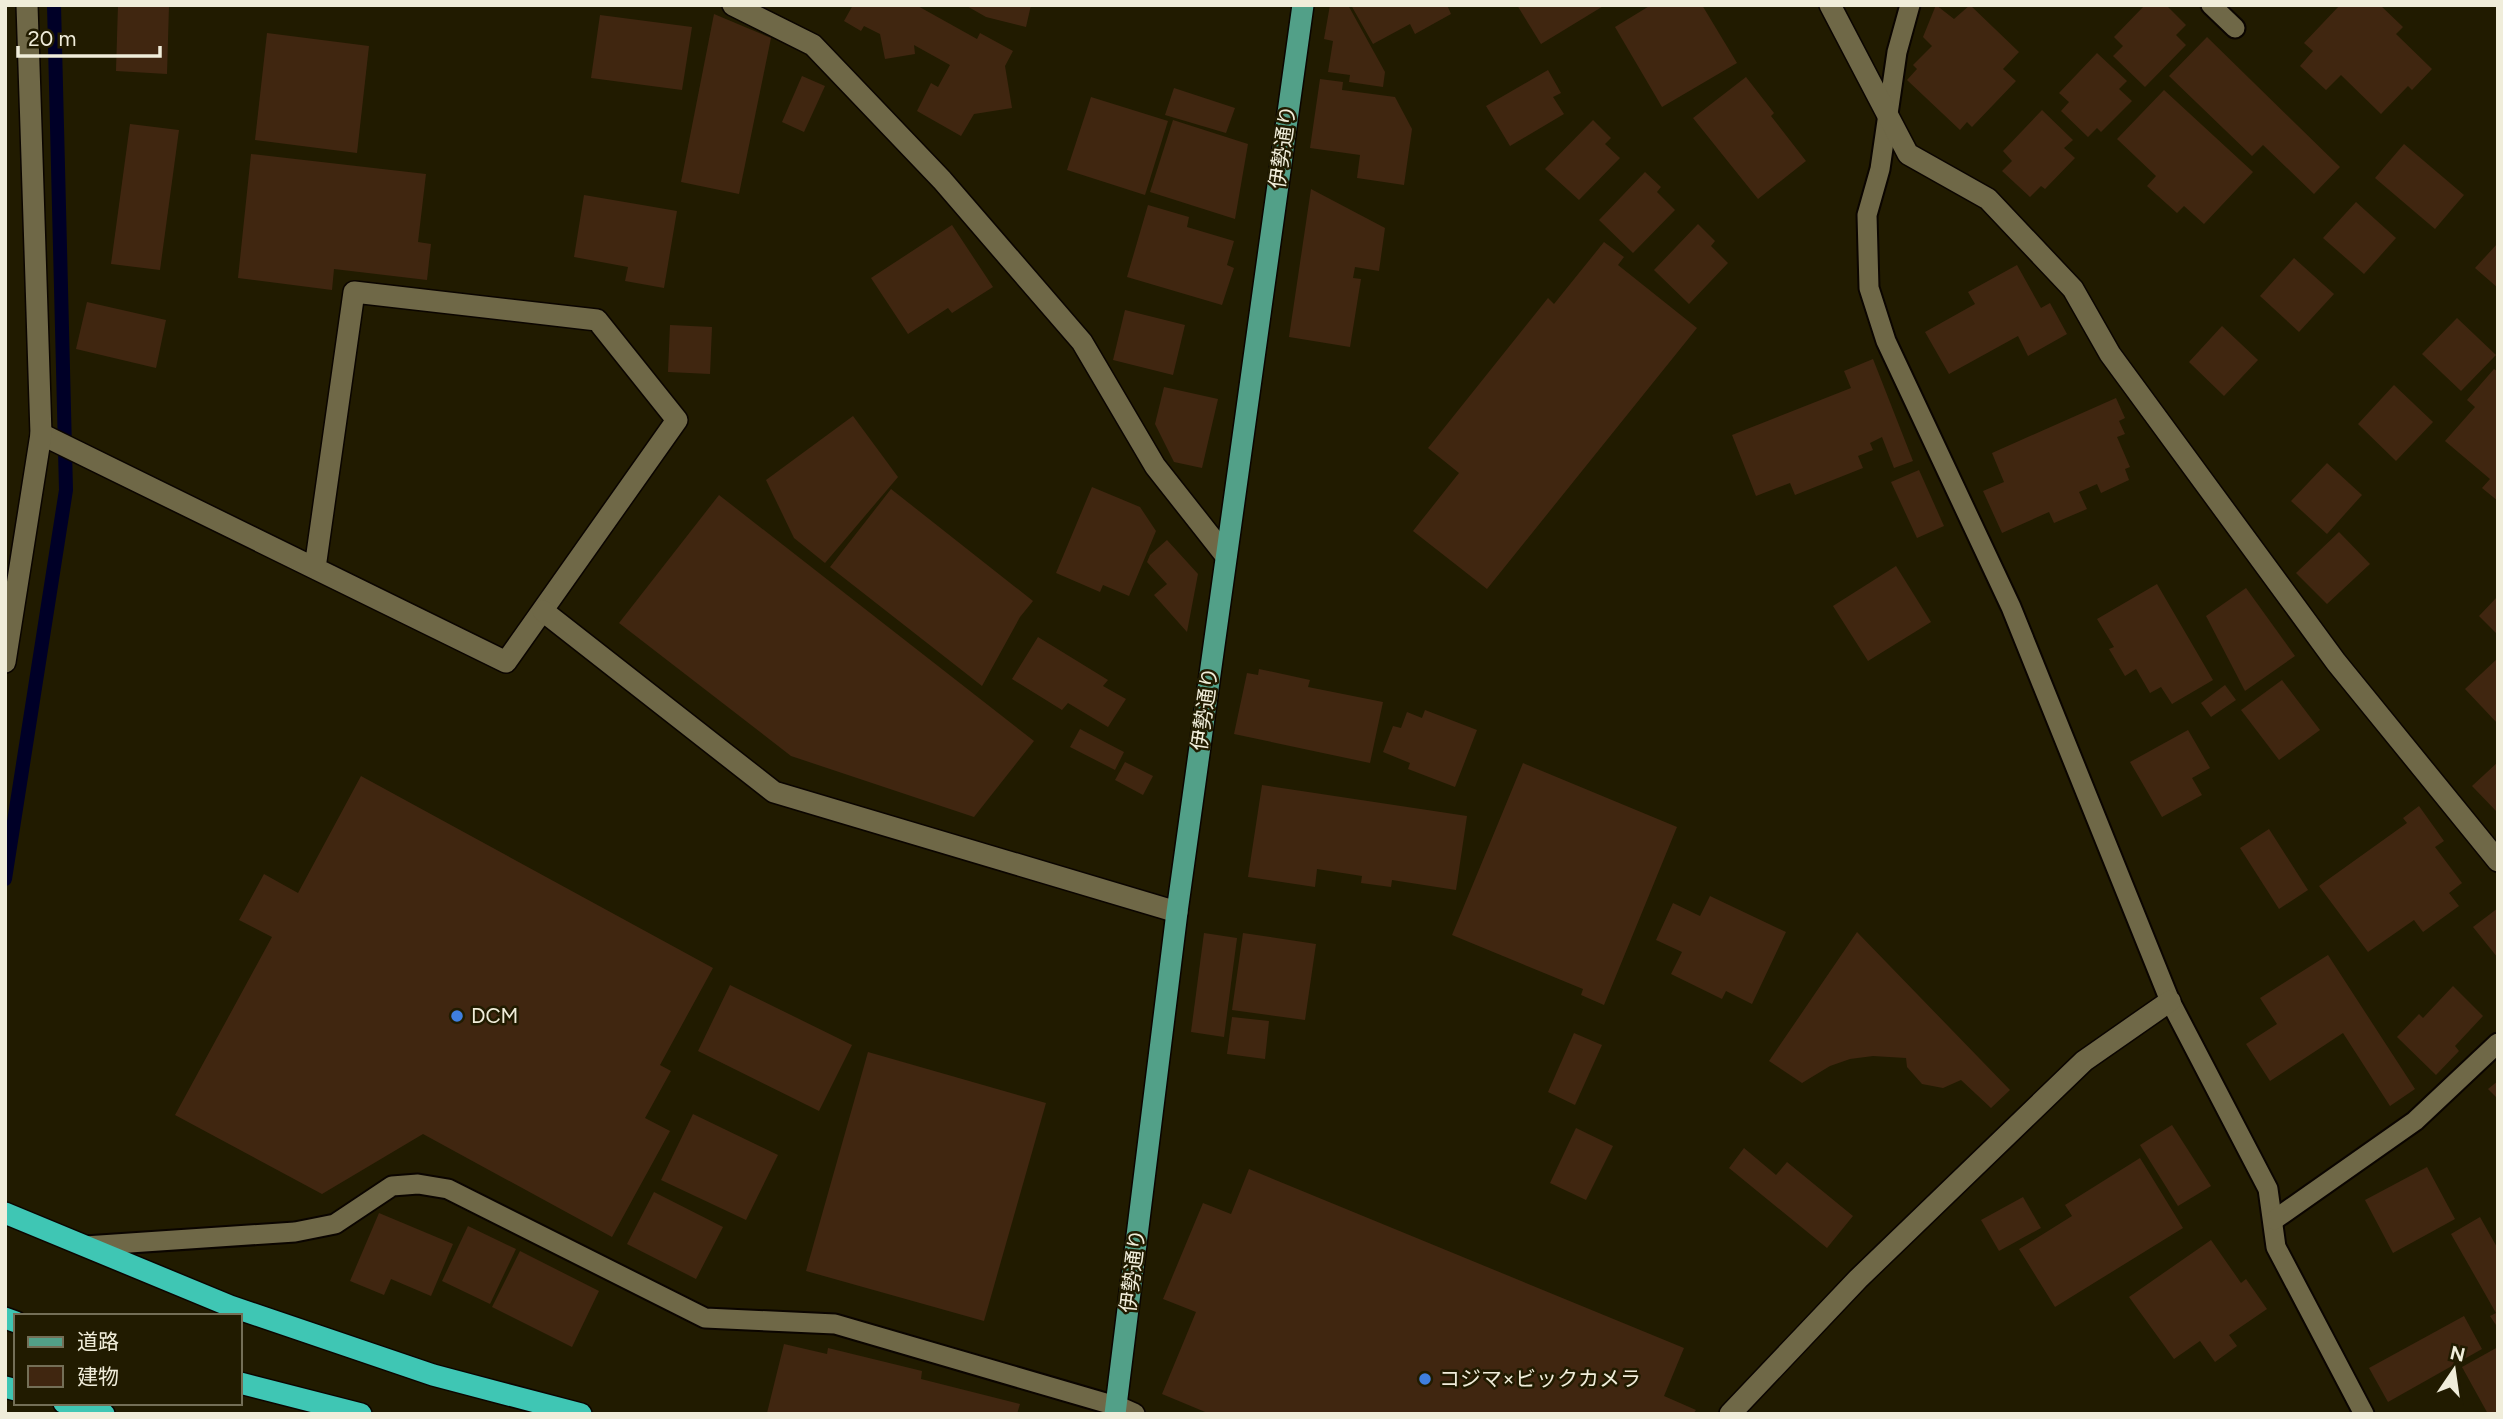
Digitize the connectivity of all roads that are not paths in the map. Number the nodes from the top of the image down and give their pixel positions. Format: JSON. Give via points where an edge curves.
{"nodes":[{"id":1,"x":27,"y":5,"type":"edge"},
{"id":2,"x":733,"y":5,"type":"edge"},
{"id":3,"x":1303,"y":5,"type":"edge"},
{"id":4,"x":1830,"y":5,"type":"edge"},
{"id":5,"x":1910,"y":5,"type":"edge"},
{"id":6,"x":2211,"y":5,"type":"edge"},
{"id":7,"x":2235,"y":28,"type":"dead end"},
{"id":8,"x":1888,"y":114,"type":"junction"},
{"id":9,"x":41,"y":434,"type":"junction"},
{"id":10,"x":1226,"y":555,"type":"junction"},
{"id":11,"x":315,"y":568,"type":"junction"},
{"id":12,"x":544,"y":611,"type":"junction"},
{"id":13,"x":5,"y":662,"type":"edge"},
{"id":14,"x":2498,"y":861,"type":"edge"},
{"id":15,"x":1177,"y":912,"type":"junction"},
{"id":16,"x":2170,"y":1001,"type":"junction"},
{"id":17,"x":2498,"y":1042,"type":"edge"},
{"id":18,"x":5,"y":1213,"type":"edge"},
{"id":19,"x":2274,"y":1220,"type":"junction"},
{"id":20,"x":85,"y":1246,"type":"junction"},
{"id":21,"x":242,"y":1384,"type":"edge"},
{"id":22,"x":71,"y":1405,"type":"edge"},
{"id":23,"x":1122,"y":1411,"type":"edge"},
{"id":24,"x":104,"y":1414,"type":"edge"},
{"id":25,"x":361,"y":1414,"type":"edge"},
{"id":26,"x":581,"y":1414,"type":"edge"},
{"id":27,"x":1730,"y":1414,"type":"edge"},
{"id":28,"x":2364,"y":1414,"type":"edge"}],
"edges":[{"from":1,"to":9,"type":"street"},
{"from":2,"to":10,"type":"street","via":[[813,44],[942,180],[1082,342],[1155,466]]},
{"from":3,"to":10,"type":"main road","name":"伊勢通り"},
{"from":4,"to":8,"type":"street"},
{"from":5,"to":8,"type":"lane"},
{"from":6,"to":7,"type":"lane"},
{"from":8,"to":14,"type":"street","via":[[1908,154],[1988,198],[2073,289],[2110,354],[2336,662]]},
{"from":8,"to":16,"type":"lane","via":[[1867,215],[1870,288],[1886,341],[2011,607]]},
{"from":9,"to":11,"type":"street"},
{"from":9,"to":13,"type":"street"},
{"from":10,"to":15,"type":"main road","name":"伊勢通り"},
{"from":11,"to":12,"type":"street","via":[[506,662]]},
{"from":11,"to":12,"type":"street","via":[[354,292],[597,320],[677,420]]},
{"from":12,"to":15,"type":"street","via":[[775,792]]},
{"from":15,"to":23,"type":"main road","name":"伊勢通り"},
{"from":16,"to":19,"type":"lane","via":[[2268,1189]]},
{"from":16,"to":27,"type":"street","via":[[2084,1061],[1858,1279]]},
{"from":17,"to":19,"type":"lane","via":[[2415,1121]]},
{"from":18,"to":20,"type":"highway"},
{"from":19,"to":28,"type":"lane","via":[[2276,1247],[2291,1280]]},
{"from":20,"to":23,"type":"lane","via":[[295,1232],[335,1224],[392,1186],[418,1184],[448,1189],[705,1318],[835,1324]]},
{"from":20,"to":26,"type":"highway","via":[[230,1306],[433,1375]]},
{"from":21,"to":25,"type":"highway"},
{"from":22,"to":24,"type":"highway"}]}
